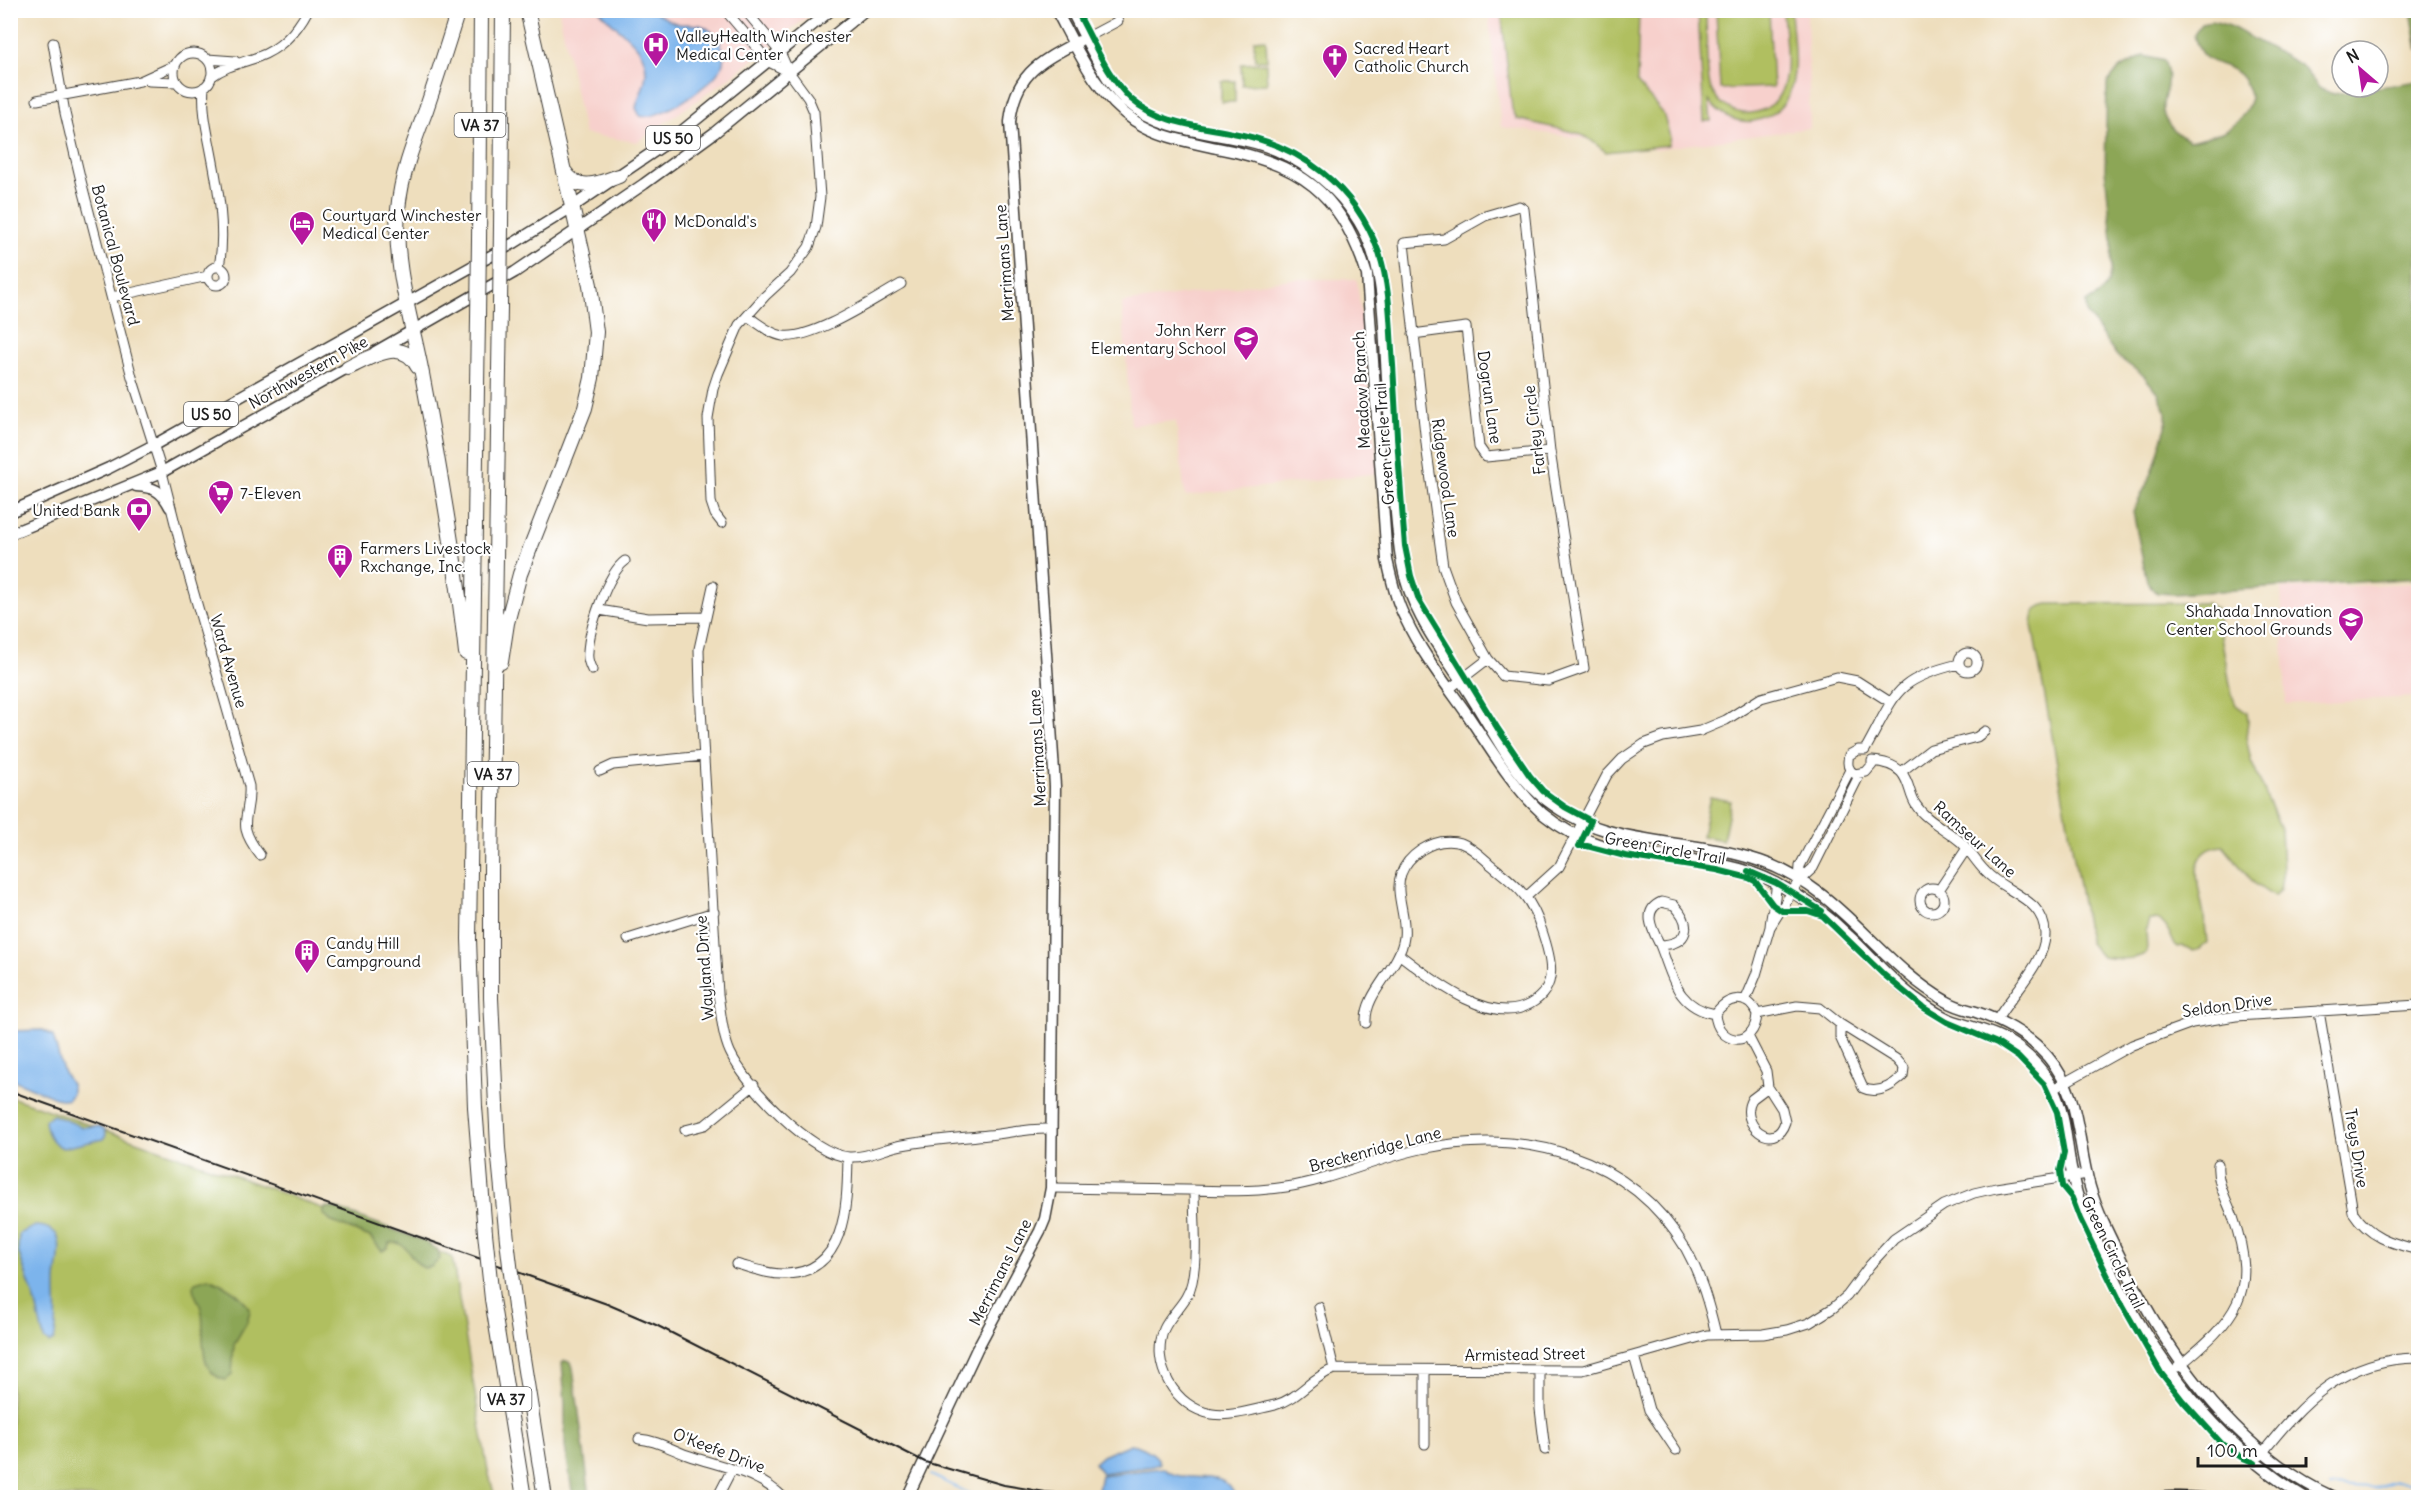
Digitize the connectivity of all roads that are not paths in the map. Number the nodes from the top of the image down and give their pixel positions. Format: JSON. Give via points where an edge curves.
{"nodes":[{"id":1,"x":308,"y":10,"type":"edge"},
{"id":2,"x":458,"y":10,"type":"edge"},
{"id":3,"x":481,"y":10,"type":"edge"},
{"id":4,"x":502,"y":10,"type":"edge"},
{"id":5,"x":527,"y":10,"type":"edge"},
{"id":6,"x":725,"y":10,"type":"edge"},
{"id":7,"x":745,"y":10,"type":"edge"},
{"id":8,"x":831,"y":10,"type":"edge"},
{"id":9,"x":865,"y":10,"type":"edge"},
{"id":10,"x":1056,"y":10,"type":"edge"},
{"id":11,"x":1071,"y":10,"type":"edge"},
{"id":12,"x":1118,"y":21,"type":"dead end"},
{"id":13,"x":1086,"y":38,"type":"junction"},
{"id":14,"x":53,"y":43,"type":"dead end"},
{"id":15,"x":1075,"y":44,"type":"junction"},
{"id":16,"x":780,"y":52,"type":"junction"},
{"id":17,"x":207,"y":59,"type":"junction"},
{"id":18,"x":246,"y":60,"type":"junction"},
{"id":19,"x":769,"y":62,"type":"junction"},
{"id":20,"x":175,"y":65,"type":"junction"},
{"id":21,"x":789,"y":72,"type":"junction"},
{"id":22,"x":211,"y":77,"type":"junction"},
{"id":23,"x":140,"y":81,"type":"junction"},
{"id":24,"x":177,"y":82,"type":"junction"},
{"id":25,"x":204,"y":87,"type":"junction"},
{"id":26,"x":189,"y":90,"type":"junction"},
{"id":27,"x":62,"y":96,"type":"junction"},
{"id":28,"x":37,"y":100,"type":"dead end"},
{"id":29,"x":205,"y":121,"type":"junction"},
{"id":30,"x":562,"y":165,"type":"junction"},
{"id":31,"x":619,"y":176,"type":"junction"},
{"id":32,"x":572,"y":207,"type":"junction"},
{"id":33,"x":578,"y":230,"type":"junction"},
{"id":34,"x":1404,"y":243,"type":"joint"},
{"id":35,"x":219,"y":267,"type":"junction"},
{"id":36,"x":208,"y":276,"type":"junction"},
{"id":37,"x":901,"y":284,"type":"dead end"},
{"id":38,"x":112,"y":297,"type":"junction"},
{"id":39,"x":405,"y":305,"type":"junction"},
{"id":40,"x":747,"y":316,"type":"junction"},
{"id":41,"x":414,"y":330,"type":"junction"},
{"id":42,"x":1413,"y":334,"type":"junction"},
{"id":43,"x":348,"y":368,"type":"junction"},
{"id":44,"x":423,"y":380,"type":"junction"},
{"id":45,"x":154,"y":445,"type":"junction"},
{"id":46,"x":1550,"y":451,"type":"junction"},
{"id":47,"x":162,"y":472,"type":"junction"},
{"id":48,"x":130,"y":486,"type":"junction"},
{"id":49,"x":170,"y":507,"type":"junction"},
{"id":50,"x":10,"y":512,"type":"edge"},
{"id":51,"x":722,"y":523,"type":"dead end"},
{"id":52,"x":10,"y":534,"type":"edge"},
{"id":53,"x":625,"y":561,"type":"dead end"},
{"id":54,"x":713,"y":586,"type":"dead end"},
{"id":55,"x":599,"y":610,"type":"junction"},
{"id":56,"x":705,"y":617,"type":"junction"},
{"id":57,"x":1488,"y":658,"type":"junction"},
{"id":58,"x":1959,"y":664,"type":"dead end"},
{"id":59,"x":592,"y":670,"type":"dead end"},
{"id":60,"x":1462,"y":681,"type":"junction"},
{"id":61,"x":1449,"y":689,"type":"junction"},
{"id":62,"x":1890,"y":702,"type":"junction"},
{"id":63,"x":1985,"y":731,"type":"dead end"},
{"id":64,"x":1865,"y":750,"type":"junction"},
{"id":65,"x":704,"y":756,"type":"junction"},
{"id":66,"x":1872,"y":761,"type":"junction"},
{"id":67,"x":1850,"y":770,"type":"junction"},
{"id":68,"x":600,"y":771,"type":"dead end"},
{"id":69,"x":1901,"y":772,"type":"junction"},
{"id":70,"x":471,"y":773,"type":"junction"},
{"id":71,"x":1860,"y":774,"type":"junction"},
{"id":72,"x":493,"y":777,"type":"junction"},
{"id":73,"x":1582,"y":823,"type":"junction"},
{"id":74,"x":1577,"y":836,"type":"junction"},
{"id":75,"x":1967,"y":848,"type":"junction"},
{"id":76,"x":260,"y":855,"type":"dead end"},
{"id":77,"x":1799,"y":881,"type":"junction"},
{"id":78,"x":1776,"y":882,"type":"junction"},
{"id":79,"x":1939,"y":890,"type":"dead end"},
{"id":80,"x":1792,"y":892,"type":"junction"},
{"id":81,"x":1526,"y":897,"type":"junction"},
{"id":82,"x":714,"y":912,"type":"junction"},
{"id":83,"x":1770,"y":927,"type":"junction"},
{"id":84,"x":628,"y":939,"type":"dead end"},
{"id":85,"x":1660,"y":945,"type":"junction"},
{"id":86,"x":1400,"y":955,"type":"junction"},
{"id":87,"x":1746,"y":1001,"type":"junction"},
{"id":88,"x":2418,"y":1005,"type":"edge"},
{"id":89,"x":2319,"y":1011,"type":"junction"},
{"id":90,"x":1715,"y":1014,"type":"junction"},
{"id":91,"x":1757,"y":1014,"type":"junction"},
{"id":92,"x":1996,"y":1020,"type":"junction"},
{"id":93,"x":1366,"y":1023,"type":"dead end"},
{"id":94,"x":1840,"y":1024,"type":"junction"},
{"id":95,"x":1748,"y":1036,"type":"junction"},
{"id":96,"x":2065,"y":1082,"type":"junction"},
{"id":97,"x":754,"y":1085,"type":"junction"},
{"id":98,"x":1768,"y":1088,"type":"junction"},
{"id":99,"x":2053,"y":1089,"type":"junction"},
{"id":100,"x":685,"y":1130,"type":"dead end"},
{"id":101,"x":1051,"y":1130,"type":"junction"},
{"id":102,"x":848,"y":1157,"type":"junction"},
{"id":103,"x":2218,"y":1164,"type":"dead end"},
{"id":104,"x":2086,"y":1174,"type":"junction"},
{"id":105,"x":2073,"y":1176,"type":"junction"},
{"id":106,"x":1051,"y":1188,"type":"junction"},
{"id":107,"x":1194,"y":1190,"type":"junction"},
{"id":108,"x":2418,"y":1250,"type":"edge"},
{"id":109,"x":736,"y":1264,"type":"dead end"},
{"id":110,"x":1319,"y":1307,"type":"dead end"},
{"id":111,"x":1716,"y":1334,"type":"junction"},
{"id":112,"x":1634,"y":1356,"type":"junction"},
{"id":113,"x":2418,"y":1358,"type":"edge"},
{"id":114,"x":2182,"y":1364,"type":"junction"},
{"id":115,"x":1334,"y":1369,"type":"junction"},
{"id":116,"x":1425,"y":1370,"type":"junction"},
{"id":117,"x":1540,"y":1371,"type":"junction"},
{"id":118,"x":2171,"y":1372,"type":"junction"},
{"id":119,"x":639,"y":1439,"type":"dead end"},
{"id":120,"x":1425,"y":1444,"type":"dead end"},
{"id":121,"x":1545,"y":1450,"type":"dead end"},
{"id":122,"x":1676,"y":1450,"type":"dead end"},
{"id":123,"x":2264,"y":1452,"type":"junction"},
{"id":124,"x":2255,"y":1463,"type":"junction"},
{"id":125,"x":732,"y":1469,"type":"junction"},
{"id":126,"x":524,"y":1497,"type":"edge"},
{"id":127,"x":545,"y":1497,"type":"edge"},
{"id":128,"x":717,"y":1497,"type":"edge"},
{"id":129,"x":783,"y":1497,"type":"edge"},
{"id":130,"x":906,"y":1497,"type":"edge"},
{"id":131,"x":2306,"y":1497,"type":"edge"},
{"id":132,"x":2336,"y":1497,"type":"edge"}],
"edges":[{"from":1,"to":18,"type":"street","via":[[280,45]]},
{"from":2,"to":39,"type":"highway","via":[[402,182],[397,237]]},
{"from":3,"to":70,"type":"highway","number":"VA 37","bridge":true},
{"from":4,"to":72,"type":"highway","number":"VA 37","bridge":true},
{"from":5,"to":30,"type":"highway"},
{"from":6,"to":19,"type":"street"},
{"from":7,"to":16,"type":"street"},
{"from":8,"to":16,"type":"main road","number":"US 50"},
{"from":9,"to":21,"type":"main road","number":"US 50"},
{"from":10,"to":15,"type":"main road","name":"Meadow Branch"},
{"from":11,"to":13,"type":"main road","name":"Meadow Branch"},
{"from":12,"to":13,"type":"street","name":"Merrimans Lane"},
{"from":13,"to":15,"type":"main road","name":"Merrimans Lane"},
{"from":13,"to":60,"type":"main road","name":"Meadow Branch","via":[[1113,87],[1144,114],[1162,123],[1278,151],[1328,185],[1362,227],[1378,270],[1383,308],[1391,457],[1407,586],[1420,615]]},
{"from":14,"to":27,"type":"street","name":"Botanical Boulevard"},
{"from":15,"to":61,"type":"main road","name":"Meadow Branch","via":[[1104,93],[1136,122],[1187,142],[1278,164],[1312,185],[1348,226],[1367,275],[1387,560],[1406,622]]},
{"from":15,"to":101,"type":"main road","name":"Merrimans Lane","via":[[1031,70],[1016,94],[1010,122],[1055,786]]},
{"from":16,"to":19,"type":"main road","number":"US 50"},
{"from":16,"to":21,"type":"street"},
{"from":17,"to":18,"type":"street"},
{"from":17,"to":20,"type":"street","via":[[189,54]]},
{"from":17,"to":22,"type":"street"},
{"from":18,"to":22,"type":"street"},
{"from":19,"to":21,"type":"street"},
{"from":19,"to":31,"type":"main road","number":"US 50"},
{"from":20,"to":23,"type":"street"},
{"from":20,"to":24,"type":"street"},
{"from":21,"to":33,"type":"main road","number":"US 50","via":[[664,170]]},
{"from":21,"to":40,"type":"street","via":[[814,112],[819,212],[812,239],[800,261]]},
{"from":22,"to":25,"type":"street"},
{"from":23,"to":24,"type":"street"},
{"from":23,"to":27,"type":"street"},
{"from":24,"to":26,"type":"street"},
{"from":25,"to":26,"type":"street"},
{"from":25,"to":29,"type":"street"},
{"from":26,"to":29,"type":"street"},
{"from":27,"to":28,"type":"street"},
{"from":27,"to":38,"type":"street","name":"Botanical Boulevard"},
{"from":29,"to":35,"type":"street","via":[[222,238]]},
{"from":30,"to":31,"type":"highway","via":[[573,182],[584,185]]},
{"from":30,"to":32,"type":"highway"},
{"from":31,"to":32,"type":"main road","number":"US 50"},
{"from":32,"to":33,"type":"highway"},
{"from":32,"to":39,"type":"main road","name":"Northwestern Pike","number":"US 50"},
{"from":33,"to":41,"type":"main road","name":"Northwestern Pike","number":"US 50"},
{"from":33,"to":72,"type":"highway","via":[[596,332],[592,378],[578,427],[514,597],[500,668]]},
{"from":34,"to":42,"type":"street","name":"Ridgewood Lane"},
{"from":34,"to":46,"type":"street","name":"Farley Circle","via":[[1444,239],[1485,216],[1519,206],[1524,209]]},
{"from":35,"to":36,"type":"street"},
{"from":35,"to":36,"type":"street","via":[[226,273],[224,282],[213,284]]},
{"from":36,"to":38,"type":"street"},
{"from":37,"to":40,"type":"street","via":[[816,330],[799,335],[778,334]]},
{"from":38,"to":45,"type":"street","name":"Botanical Boulevard"},
{"from":39,"to":41,"type":"highway"},
{"from":39,"to":45,"type":"main road","name":"Northwestern Pike","number":"US 50"},
{"from":40,"to":51,"type":"street","via":[[734,334],[718,374],[708,418],[711,502]]},
{"from":41,"to":43,"type":"main road","name":"Northwestern Pike","number":"US 50"},
{"from":41,"to":44,"type":"highway"},
{"from":42,"to":46,"type":"street","name":"Dogrun Lane","via":[[1466,327],[1482,454],[1486,457]]},
{"from":42,"to":57,"type":"street","name":"Ridgewood Lane","via":[[1443,566],[1456,602]]},
{"from":43,"to":44,"type":"highway","via":[[395,350],[412,357]]},
{"from":43,"to":47,"type":"main road","name":"Northwestern Pike","number":"US 50"},
{"from":44,"to":70,"type":"highway","via":[[457,576],[469,692]]},
{"from":45,"to":47,"type":"street","name":"Botanical Boulevard"},
{"from":45,"to":50,"type":"main road","name":"Northwestern Pike","number":"US 50"},
{"from":46,"to":57,"type":"street","name":"Farley Circle","via":[[1584,668],[1548,681],[1514,678],[1503,676]]},
{"from":47,"to":48,"type":"main road","name":"Northwestern Pike","number":"US 50"},
{"from":47,"to":49,"type":"street","name":"Ward Avenue"},
{"from":48,"to":49,"type":"main road","via":[[157,490]]},
{"from":48,"to":52,"type":"main road","name":"Northwestern Pike","number":"US 50"},
{"from":49,"to":76,"type":"street","name":"Ward Avenue","via":[[249,786],[246,831]]},
{"from":53,"to":55,"type":"street","via":[[611,577]]},
{"from":54,"to":56,"type":"street","name":"Wayland Drive"},
{"from":55,"to":56,"type":"street","via":[[639,618]]},
{"from":55,"to":59,"type":"street","via":[[588,650]]},
{"from":56,"to":65,"type":"street","name":"Wayland Drive","via":[[699,667]]},
{"from":57,"to":60,"type":"street"},
{"from":58,"to":62,"type":"street","via":[[1913,679]]},
{"from":60,"to":61,"type":"street"},
{"from":60,"to":73,"type":"main road","name":"Meadow Branch","via":[[1533,789]]},
{"from":61,"to":74,"type":"main road","name":"Meadow Branch","via":[[1517,787],[1545,816]]},
{"from":62,"to":64,"type":"street"},
{"from":62,"to":73,"type":"street","via":[[1857,681],[1837,676],[1761,698],[1700,731],[1662,737],[1622,759],[1607,775]]},
{"from":63,"to":69,"type":"street","via":[[1977,737],[1931,749]]},
{"from":64,"to":66,"type":"street"},
{"from":64,"to":67,"type":"street","via":[[1850,755]]},
{"from":65,"to":68,"type":"street","via":[[614,765]]},
{"from":65,"to":82,"type":"street","name":"Wayland Drive"},
{"from":66,"to":69,"type":"street","via":[[1889,764]]},
{"from":66,"to":71,"type":"street","via":[[1869,770]]},
{"from":67,"to":71,"type":"street"},
{"from":67,"to":77,"type":"street","via":[[1800,866]]},
{"from":69,"to":75,"type":"street","name":"Ramseur Lane","via":[[1916,806]]},
{"from":70,"to":126,"type":"highway","number":"VA 37","bridge":true,"via":[[471,1023],[477,1147],[492,1299]]},
{"from":71,"to":77,"type":"street","via":[[1813,868]]},
{"from":72,"to":127,"type":"highway","number":"VA 37","bridge":true,"via":[[491,998],[498,1148],[515,1307]]},
{"from":73,"to":74,"type":"street"},
{"from":73,"to":77,"type":"main road","name":"Meadow Branch","via":[[1614,834],[1747,857],[1784,870]]},
{"from":74,"to":78,"type":"main road","name":"Meadow Branch","via":[[1613,848],[1739,868]]},
{"from":74,"to":81,"type":"street","via":[[1559,867]]},
{"from":75,"to":79,"type":"street"},
{"from":75,"to":92,"type":"street","name":"Ramseur Lane","via":[[1993,879],[2033,905],[2044,924],[2045,940],[2038,959]]},
{"from":77,"to":80,"type":"street"},
{"from":77,"to":92,"type":"main road","name":"Meadow Branch","via":[[1839,908],[1913,980],[1950,1004]]},
{"from":78,"to":80,"type":"main road","name":"Meadow Branch"},
{"from":78,"to":83,"type":"street"},
{"from":80,"to":83,"type":"street"},
{"from":80,"to":99,"type":"main road","name":"Meadow Branch","via":[[1830,918],[1912,996],[1949,1019],[1995,1034],[2019,1048]]},
{"from":81,"to":86,"type":"street","via":[[1466,845],[1443,841],[1425,847],[1410,859],[1400,880],[1405,927]]},
{"from":81,"to":86,"type":"street","via":[[1537,916],[1552,966],[1546,989],[1526,1006],[1501,1009],[1475,1003]]},
{"from":82,"to":84,"type":"street"},
{"from":82,"to":97,"type":"street","name":"Wayland Drive","via":[[718,994],[726,1042]]},
{"from":83,"to":87,"type":"street"},
{"from":85,"to":85,"type":"street","via":[[1649,916],[1656,905],[1665,902],[1677,909],[1685,931],[1676,944]]},
{"from":85,"to":90,"type":"street","via":[[1687,1003]]},
{"from":86,"to":93,"type":"street","via":[[1369,1003]]},
{"from":87,"to":90,"type":"street","via":[[1728,1000]]},
{"from":87,"to":91,"type":"street"},
{"from":88,"to":89,"type":"street","name":"Seldon Drive"},
{"from":89,"to":96,"type":"street","name":"Seldon Drive","via":[[2192,1023],[2132,1045]]},
{"from":89,"to":108,"type":"street","name":"Treys Drive","via":[[2353,1212],[2373,1235]]},
{"from":90,"to":95,"type":"street","via":[[1726,1036]]},
{"from":91,"to":94,"type":"street","via":[[1810,1006],[1821,1008]]},
{"from":91,"to":95,"type":"street"},
{"from":92,"to":96,"type":"main road","name":"Meadow Branch","via":[[2037,1046]]},
{"from":94,"to":94,"type":"street","via":[[1896,1059],[1904,1068],[1903,1076],[1884,1089],[1863,1088],[1840,1037]]},
{"from":95,"to":98,"type":"street","via":[[1766,1071]]},
{"from":96,"to":99,"type":"street","name":"Seldon Drive"},
{"from":96,"to":104,"type":"main road","name":"Meadow Branch","via":[[2078,1119]]},
{"from":97,"to":100,"type":"street","via":[[705,1125]]},
{"from":97,"to":102,"type":"street","name":"Wayland Drive","via":[[801,1134],[822,1149]]},
{"from":98,"to":98,"type":"street","via":[[1752,1099],[1748,1112],[1760,1133],[1773,1135],[1783,1128],[1784,1117]]},
{"from":99,"to":105,"type":"main road","name":"Meadow Branch","via":[[2064,1117]]},
{"from":101,"to":102,"type":"street","name":"Wayland Drive","via":[[947,1138]]},
{"from":101,"to":106,"type":"main road","name":"Merrimans Lane"},
{"from":102,"to":109,"type":"street","via":[[843,1224],[827,1254],[812,1267],[793,1274],[775,1274]]},
{"from":103,"to":114,"type":"street","via":[[2219,1179],[2242,1247],[2242,1284],[2237,1304],[2224,1326]]},
{"from":104,"to":105,"type":"street","name":"Armistead Street"},
{"from":104,"to":114,"type":"main road","name":"Meadow Branch","via":[[2099,1213],[2137,1292]]},
{"from":105,"to":111,"type":"street","name":"Armistead Street","via":[[1996,1188],[1944,1205],[1894,1239],[1847,1296],[1809,1323],[1769,1334]]},
{"from":105,"to":118,"type":"main road","name":"Meadow Branch","via":[[2080,1204],[2121,1291]]},
{"from":106,"to":107,"type":"street","name":"Breckenridge Lane"},
{"from":106,"to":130,"type":"main road","name":"Merrimans Lane","via":[[1040,1231],[977,1349]]},
{"from":107,"to":111,"type":"street","name":"Breckenridge Lane","via":[[1242,1192],[1289,1187],[1400,1155],[1456,1144],[1506,1142],[1552,1149],[1611,1174],[1656,1209],[1689,1256],[1705,1291]]},
{"from":107,"to":115,"type":"street","via":[[1192,1282],[1187,1297],[1164,1329],[1161,1345],[1163,1369],[1173,1390],[1195,1408],[1231,1414],[1284,1402]]},
{"from":110,"to":115,"type":"street"},
{"from":111,"to":112,"type":"street","name":"Armistead Street"},
{"from":112,"to":117,"type":"street","name":"Armistead Street","via":[[1583,1370]]},
{"from":112,"to":122,"type":"street","via":[[1649,1410]]},
{"from":113,"to":123,"type":"street","via":[[2373,1364],[2334,1380],[2309,1400]]},
{"from":114,"to":118,"type":"street"},
{"from":114,"to":123,"type":"main road","name":"Meadow Branch","via":[[2218,1408]]},
{"from":115,"to":116,"type":"street","name":"Armistead Street"},
{"from":116,"to":117,"type":"street","name":"Armistead Street"},
{"from":116,"to":120,"type":"street"},
{"from":117,"to":121,"type":"street"},
{"from":118,"to":124,"type":"main road","name":"Meadow Branch","via":[[2213,1423]]},
{"from":119,"to":125,"type":"street","name":"O'Keefe Drive"},
{"from":123,"to":124,"type":"street"},
{"from":123,"to":132,"type":"main road","name":"Meadow Branch","via":[[2306,1482]]},
{"from":124,"to":131,"type":"main road","name":"Meadow Branch"},
{"from":125,"to":128,"type":"street"},
{"from":125,"to":129,"type":"street","name":"O'Keefe Drive","via":[[760,1480]]}]}
